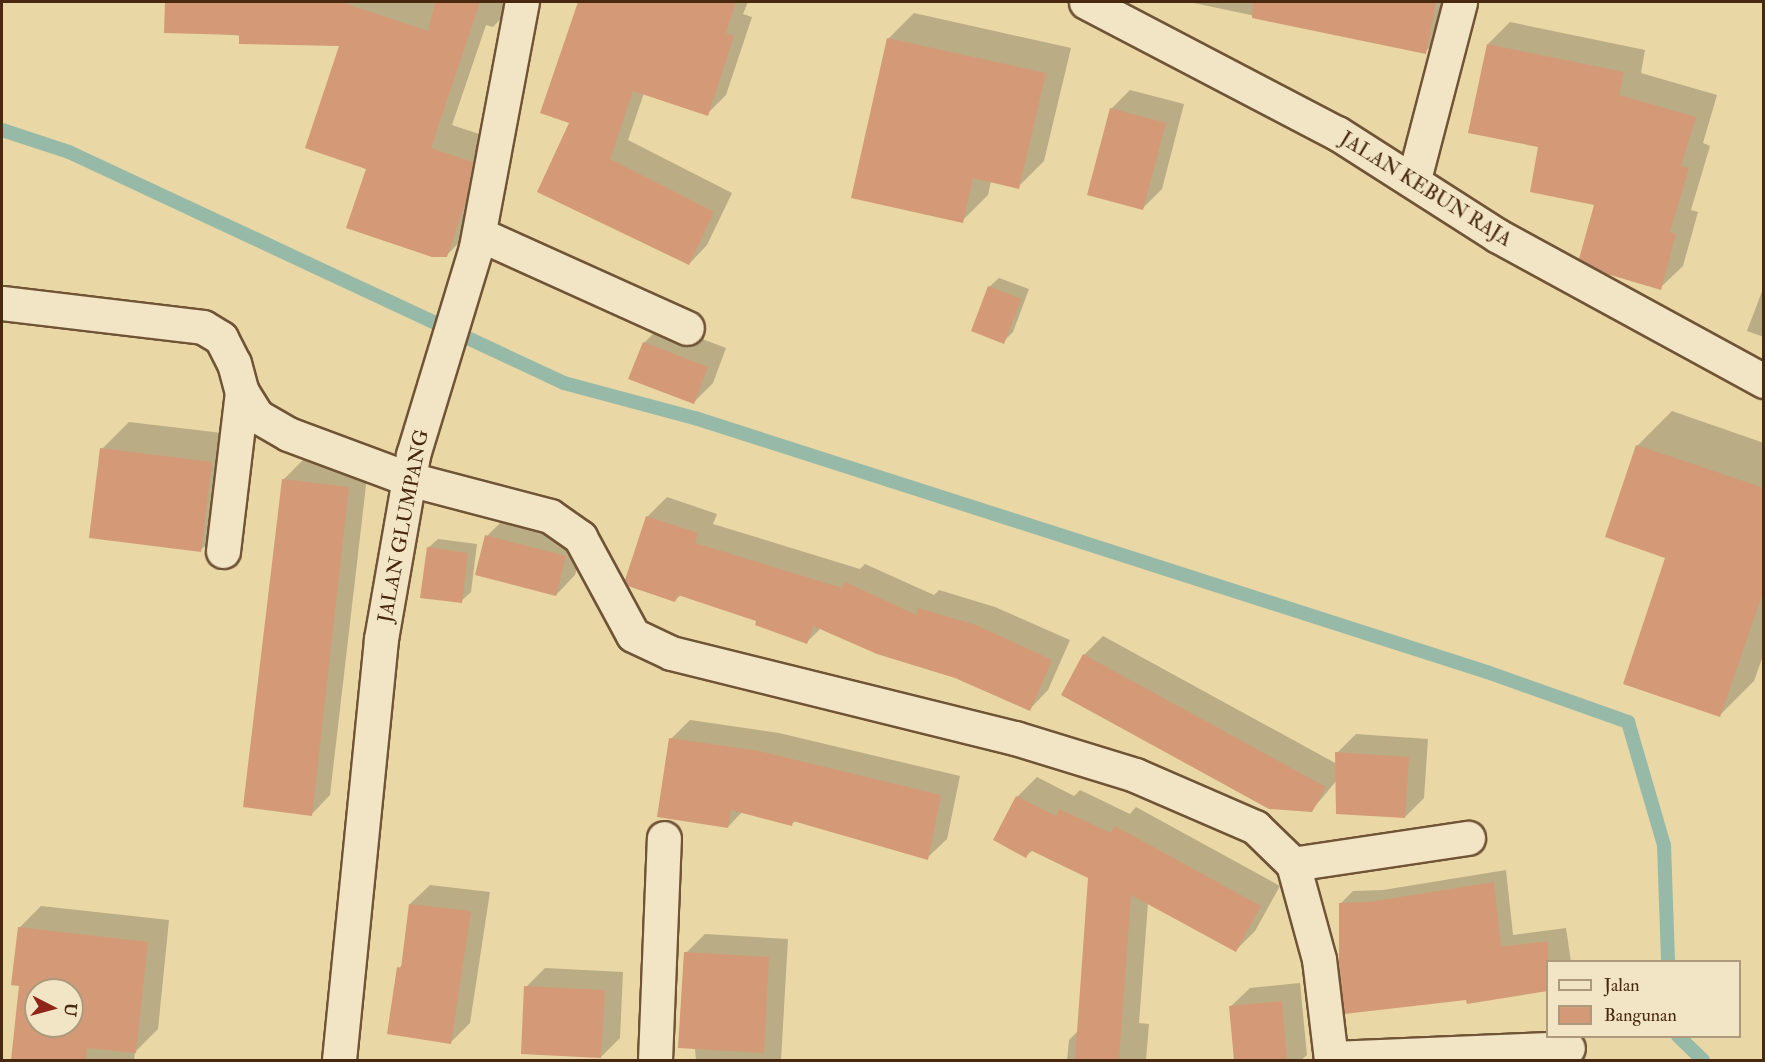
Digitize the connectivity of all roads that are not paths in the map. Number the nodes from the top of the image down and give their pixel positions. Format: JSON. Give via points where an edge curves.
{"nodes":[{"id":1,"x":522,"y":2,"type":"edge"},
{"id":2,"x":1086,"y":2,"type":"edge"},
{"id":3,"x":1460,"y":2,"type":"edge"},
{"id":4,"x":1414,"y":179,"type":"junction"},
{"id":5,"x":479,"y":234,"type":"junction"},
{"id":6,"x":2,"y":303,"type":"edge"},
{"id":7,"x":687,"y":328,"type":"dead end"},
{"id":8,"x":1764,"y":381,"type":"edge"},
{"id":9,"x":242,"y":392,"type":"junction"},
{"id":10,"x":412,"y":467,"type":"junction"},
{"id":11,"x":223,"y":551,"type":"dead end"},
{"id":12,"x":664,"y":838,"type":"dead end"},
{"id":13,"x":1468,"y":838,"type":"dead end"},
{"id":14,"x":1293,"y":864,"type":"junction"},
{"id":15,"x":1568,"y":1048,"type":"dead end"},
{"id":16,"x":1331,"y":1059,"type":"edge"},
{"id":17,"x":339,"y":1060,"type":"edge"},
{"id":18,"x":655,"y":1060,"type":"edge"}],
"edges":[{"from":1,"to":5,"type":"street","name":"JALAN GLUMPANG"},
{"from":2,"to":4,"type":"street","name":"JALAN KEBUN RAJA","via":[[1337,133]]},
{"from":3,"to":4,"type":"street"},
{"from":4,"to":8,"type":"street","name":"JALAN KEBUN RAJA","via":[[1498,236]]},
{"from":5,"to":7,"type":"street"},
{"from":5,"to":10,"type":"street","name":"JALAN GLUMPANG"},
{"from":6,"to":9,"type":"street","via":[[203,327],[221,338],[234,363]]},
{"from":9,"to":10,"type":"street","via":[[257,416],[288,434]]},
{"from":9,"to":11,"type":"street"},
{"from":10,"to":14,"type":"street","via":[[549,516],[579,537],[633,635],[671,653],[1015,738],[1135,775],[1255,827]]},
{"from":10,"to":17,"type":"street","name":"JALAN GLUMPANG","via":[[381,639]]},
{"from":12,"to":18,"type":"street"},
{"from":13,"to":14,"type":"street"},
{"from":14,"to":16,"type":"street","via":[[1319,959]]},
{"from":15,"to":16,"type":"street"}]}
